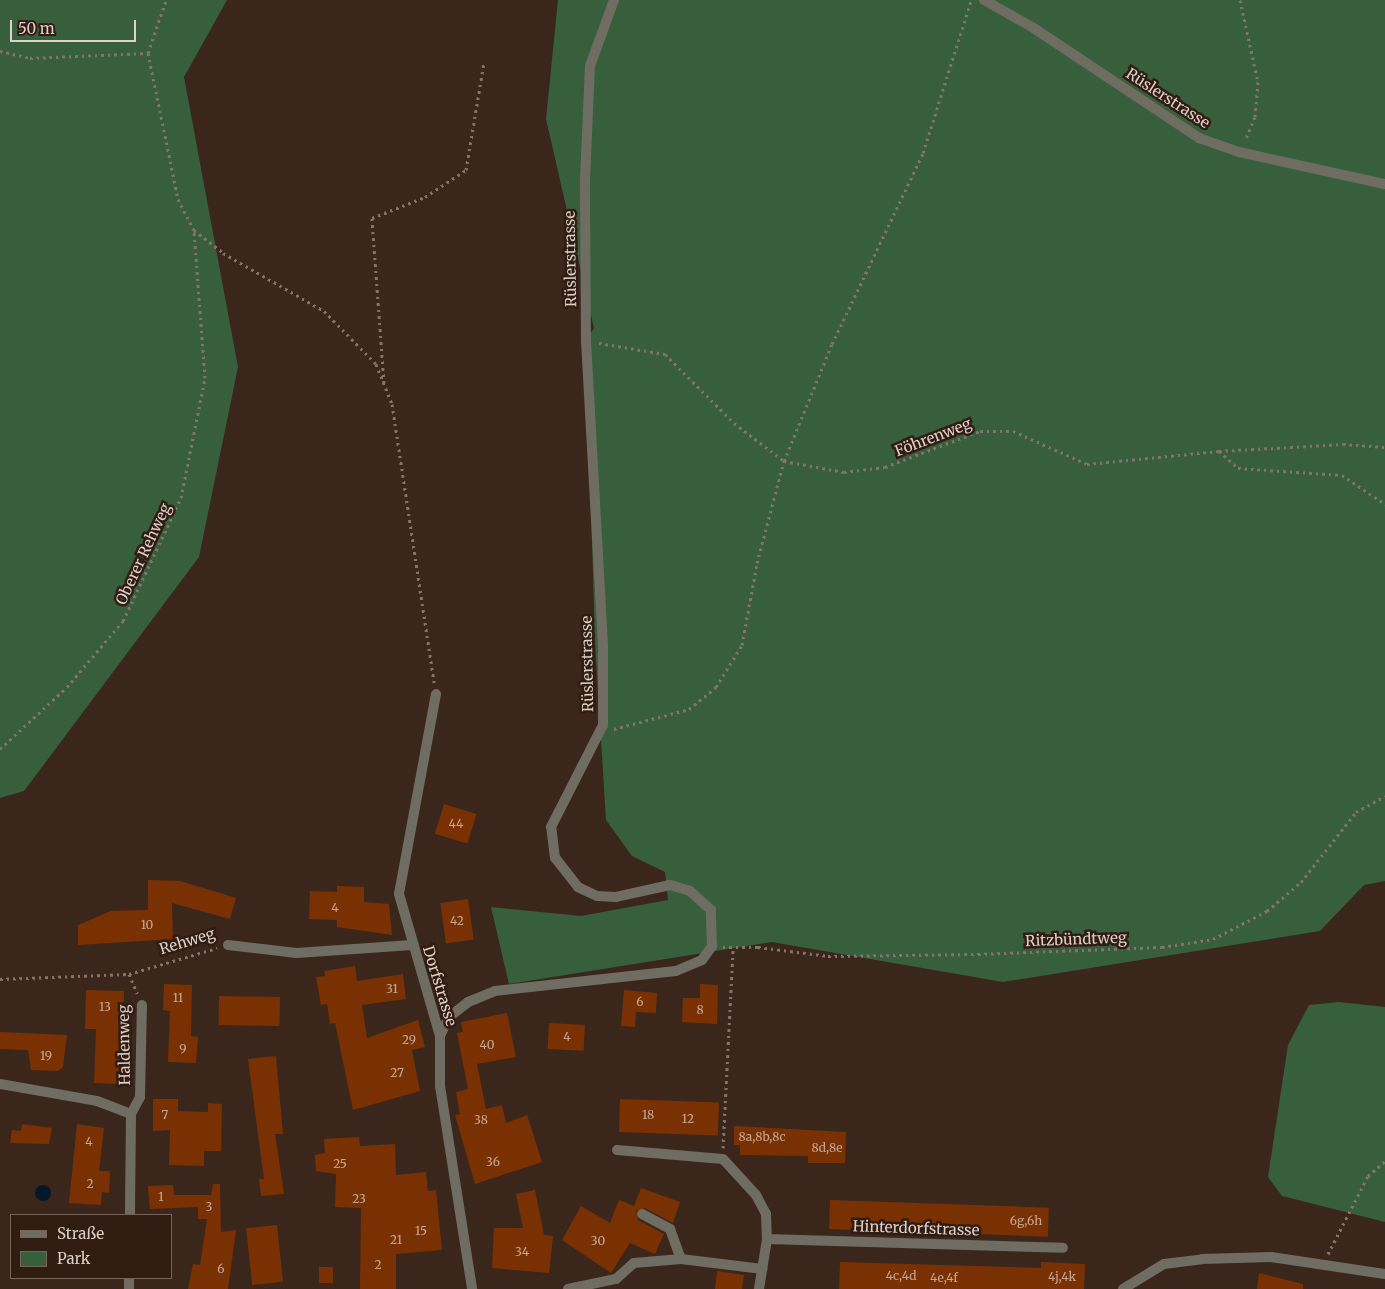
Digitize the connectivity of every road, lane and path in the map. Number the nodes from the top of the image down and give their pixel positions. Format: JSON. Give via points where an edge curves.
{"nodes":[{"id":1,"x":166,"y":0,"type":"edge"},
{"id":2,"x":614,"y":0,"type":"edge"},
{"id":3,"x":971,"y":0,"type":"edge"},
{"id":4,"x":984,"y":0,"type":"edge"},
{"id":5,"x":1240,"y":0,"type":"edge"},
{"id":6,"x":0,"y":52,"type":"edge"},
{"id":7,"x":148,"y":53,"type":"junction"},
{"id":8,"x":484,"y":63,"type":"dead end"},
{"id":9,"x":1239,"y":152,"type":"junction"},
{"id":10,"x":1385,"y":184,"type":"edge"},
{"id":11,"x":194,"y":230,"type":"junction"},
{"id":12,"x":586,"y":341,"type":"junction"},
{"id":13,"x":385,"y":387,"type":"junction"},
{"id":14,"x":1385,"y":446,"type":"edge"},
{"id":15,"x":1219,"y":451,"type":"junction"},
{"id":16,"x":784,"y":462,"type":"junction"},
{"id":17,"x":1385,"y":504,"type":"edge"},
{"id":18,"x":436,"y":694,"type":"joint"},
{"id":19,"x":599,"y":734,"type":"junction"},
{"id":20,"x":0,"y":749,"type":"edge"},
{"id":21,"x":1385,"y":796,"type":"edge"},
{"id":22,"x":228,"y":945,"type":"joint"},
{"id":23,"x":412,"y":945,"type":"junction"},
{"id":24,"x":712,"y":946,"type":"junction"},
{"id":25,"x":734,"y":948,"type":"junction"},
{"id":26,"x":129,"y":974,"type":"junction"},
{"id":27,"x":0,"y":979,"type":"edge"},
{"id":28,"x":142,"y":1005,"type":"joint"},
{"id":29,"x":440,"y":1036,"type":"junction"},
{"id":30,"x":0,"y":1084,"type":"edge"},
{"id":31,"x":131,"y":1114,"type":"junction"},
{"id":32,"x":617,"y":1150,"type":"dead end"},
{"id":33,"x":723,"y":1158,"type":"junction"},
{"id":34,"x":1385,"y":1161,"type":"edge"},
{"id":35,"x":130,"y":1214,"type":"edge"},
{"id":36,"x":642,"y":1214,"type":"dead end"},
{"id":37,"x":767,"y":1239,"type":"junction"},
{"id":38,"x":1063,"y":1248,"type":"dead end"},
{"id":39,"x":681,"y":1260,"type":"junction"},
{"id":40,"x":1324,"y":1266,"type":"junction"},
{"id":41,"x":762,"y":1269,"type":"junction"},
{"id":42,"x":1385,"y":1274,"type":"edge"},
{"id":43,"x":472,"y":1289,"type":"edge"},
{"id":44,"x":568,"y":1289,"type":"edge"},
{"id":45,"x":759,"y":1289,"type":"edge"},
{"id":46,"x":1124,"y":1289,"type":"edge"}],
"edges":[{"from":1,"to":7,"type":"path"},
{"from":2,"to":12,"type":"street","name":"Rüslerstrasse","via":[[590,74],[584,180]]},
{"from":3,"to":16,"type":"path","via":[[923,153],[832,344]]},
{"from":4,"to":9,"type":"street","name":"Rüslerstrasse","via":[[1032,27],[1199,138]]},
{"from":5,"to":9,"type":"path","via":[[1258,82],[1255,117]]},
{"from":6,"to":7,"type":"path","via":[[30,58]]},
{"from":7,"to":11,"type":"path","via":[[178,199]]},
{"from":8,"to":13,"type":"path","via":[[466,170],[425,198],[372,218]]},
{"from":9,"to":10,"type":"street","name":"Rüslerstrasse"},
{"from":11,"to":13,"type":"path","via":[[223,253],[324,311],[376,364]]},
{"from":11,"to":20,"type":"path","name":"Oberer Rehweg","via":[[205,378],[181,498],[123,621],[67,687]]},
{"from":12,"to":16,"type":"path","name":"Föhrenweg","via":[[664,354],[734,423]]},
{"from":12,"to":19,"type":"street","name":"Rüslerstrasse","via":[[603,645],[604,725]]},
{"from":13,"to":18,"type":"path","via":[[392,404]]},
{"from":14,"to":15,"type":"path","name":"Föhrenweg","via":[[1343,444]]},
{"from":15,"to":16,"type":"path","name":"Föhrenweg","via":[[1087,464],[1013,431],[980,431],[885,467],[844,472]]},
{"from":15,"to":17,"type":"path","via":[[1238,468],[1342,475]]},
{"from":16,"to":19,"type":"path","via":[[757,563],[742,645],[716,687],[689,709]]},
{"from":18,"to":23,"type":"street","name":"Dorfstrasse","via":[[399,894]]},
{"from":19,"to":24,"type":"street","name":"Rüslerstrasse","via":[[551,828],[555,858],[571,881],[597,896],[616,897],[670,885],[690,890],[710,910]]},
{"from":21,"to":25,"type":"path","name":"Ritzbündtweg","via":[[1356,812],[1301,882],[1267,911],[1212,939],[1162,947],[978,954],[828,956],[758,947]]},
{"from":22,"to":23,"type":"street","name":"Rehweg","via":[[296,953]]},
{"from":22,"to":26,"type":"path","name":"Rehweg"},
{"from":23,"to":29,"type":"street","name":"Dorfstrasse"},
{"from":24,"to":25,"type":"path","name":"Ritzbündtweg"},
{"from":24,"to":29,"type":"street","via":[[702,960],[676,971],[496,991],[468,1002],[449,1017]]},
{"from":25,"to":33,"type":"path"},
{"from":26,"to":27,"type":"path","name":"Rehweg"},
{"from":26,"to":28,"type":"path","name":"Haldenweg"},
{"from":28,"to":31,"type":"street","name":"Haldenweg","via":[[140,1097]]},
{"from":29,"to":43,"type":"street","name":"Dorfstrasse","via":[[442,1104]]},
{"from":30,"to":31,"type":"street","name":"Haldenweg","via":[[97,1101]]},
{"from":31,"to":35,"type":"street","name":"Haldenweg"},
{"from":32,"to":33,"type":"street"},
{"from":33,"to":37,"type":"street","via":[[756,1195],[766,1214]]},
{"from":34,"to":40,"type":"path","via":[[1368,1176]]},
{"from":36,"to":39,"type":"street","via":[[670,1229]]},
{"from":37,"to":38,"type":"street","name":"Hinterdorfstrasse"},
{"from":37,"to":41,"type":"street"},
{"from":39,"to":41,"type":"street"},
{"from":39,"to":44,"type":"street","via":[[634,1262],[616,1279]]},
{"from":40,"to":42,"type":"street"},
{"from":40,"to":46,"type":"street","via":[[1271,1257],[1202,1258],[1164,1264]]},
{"from":41,"to":45,"type":"street"}]}
